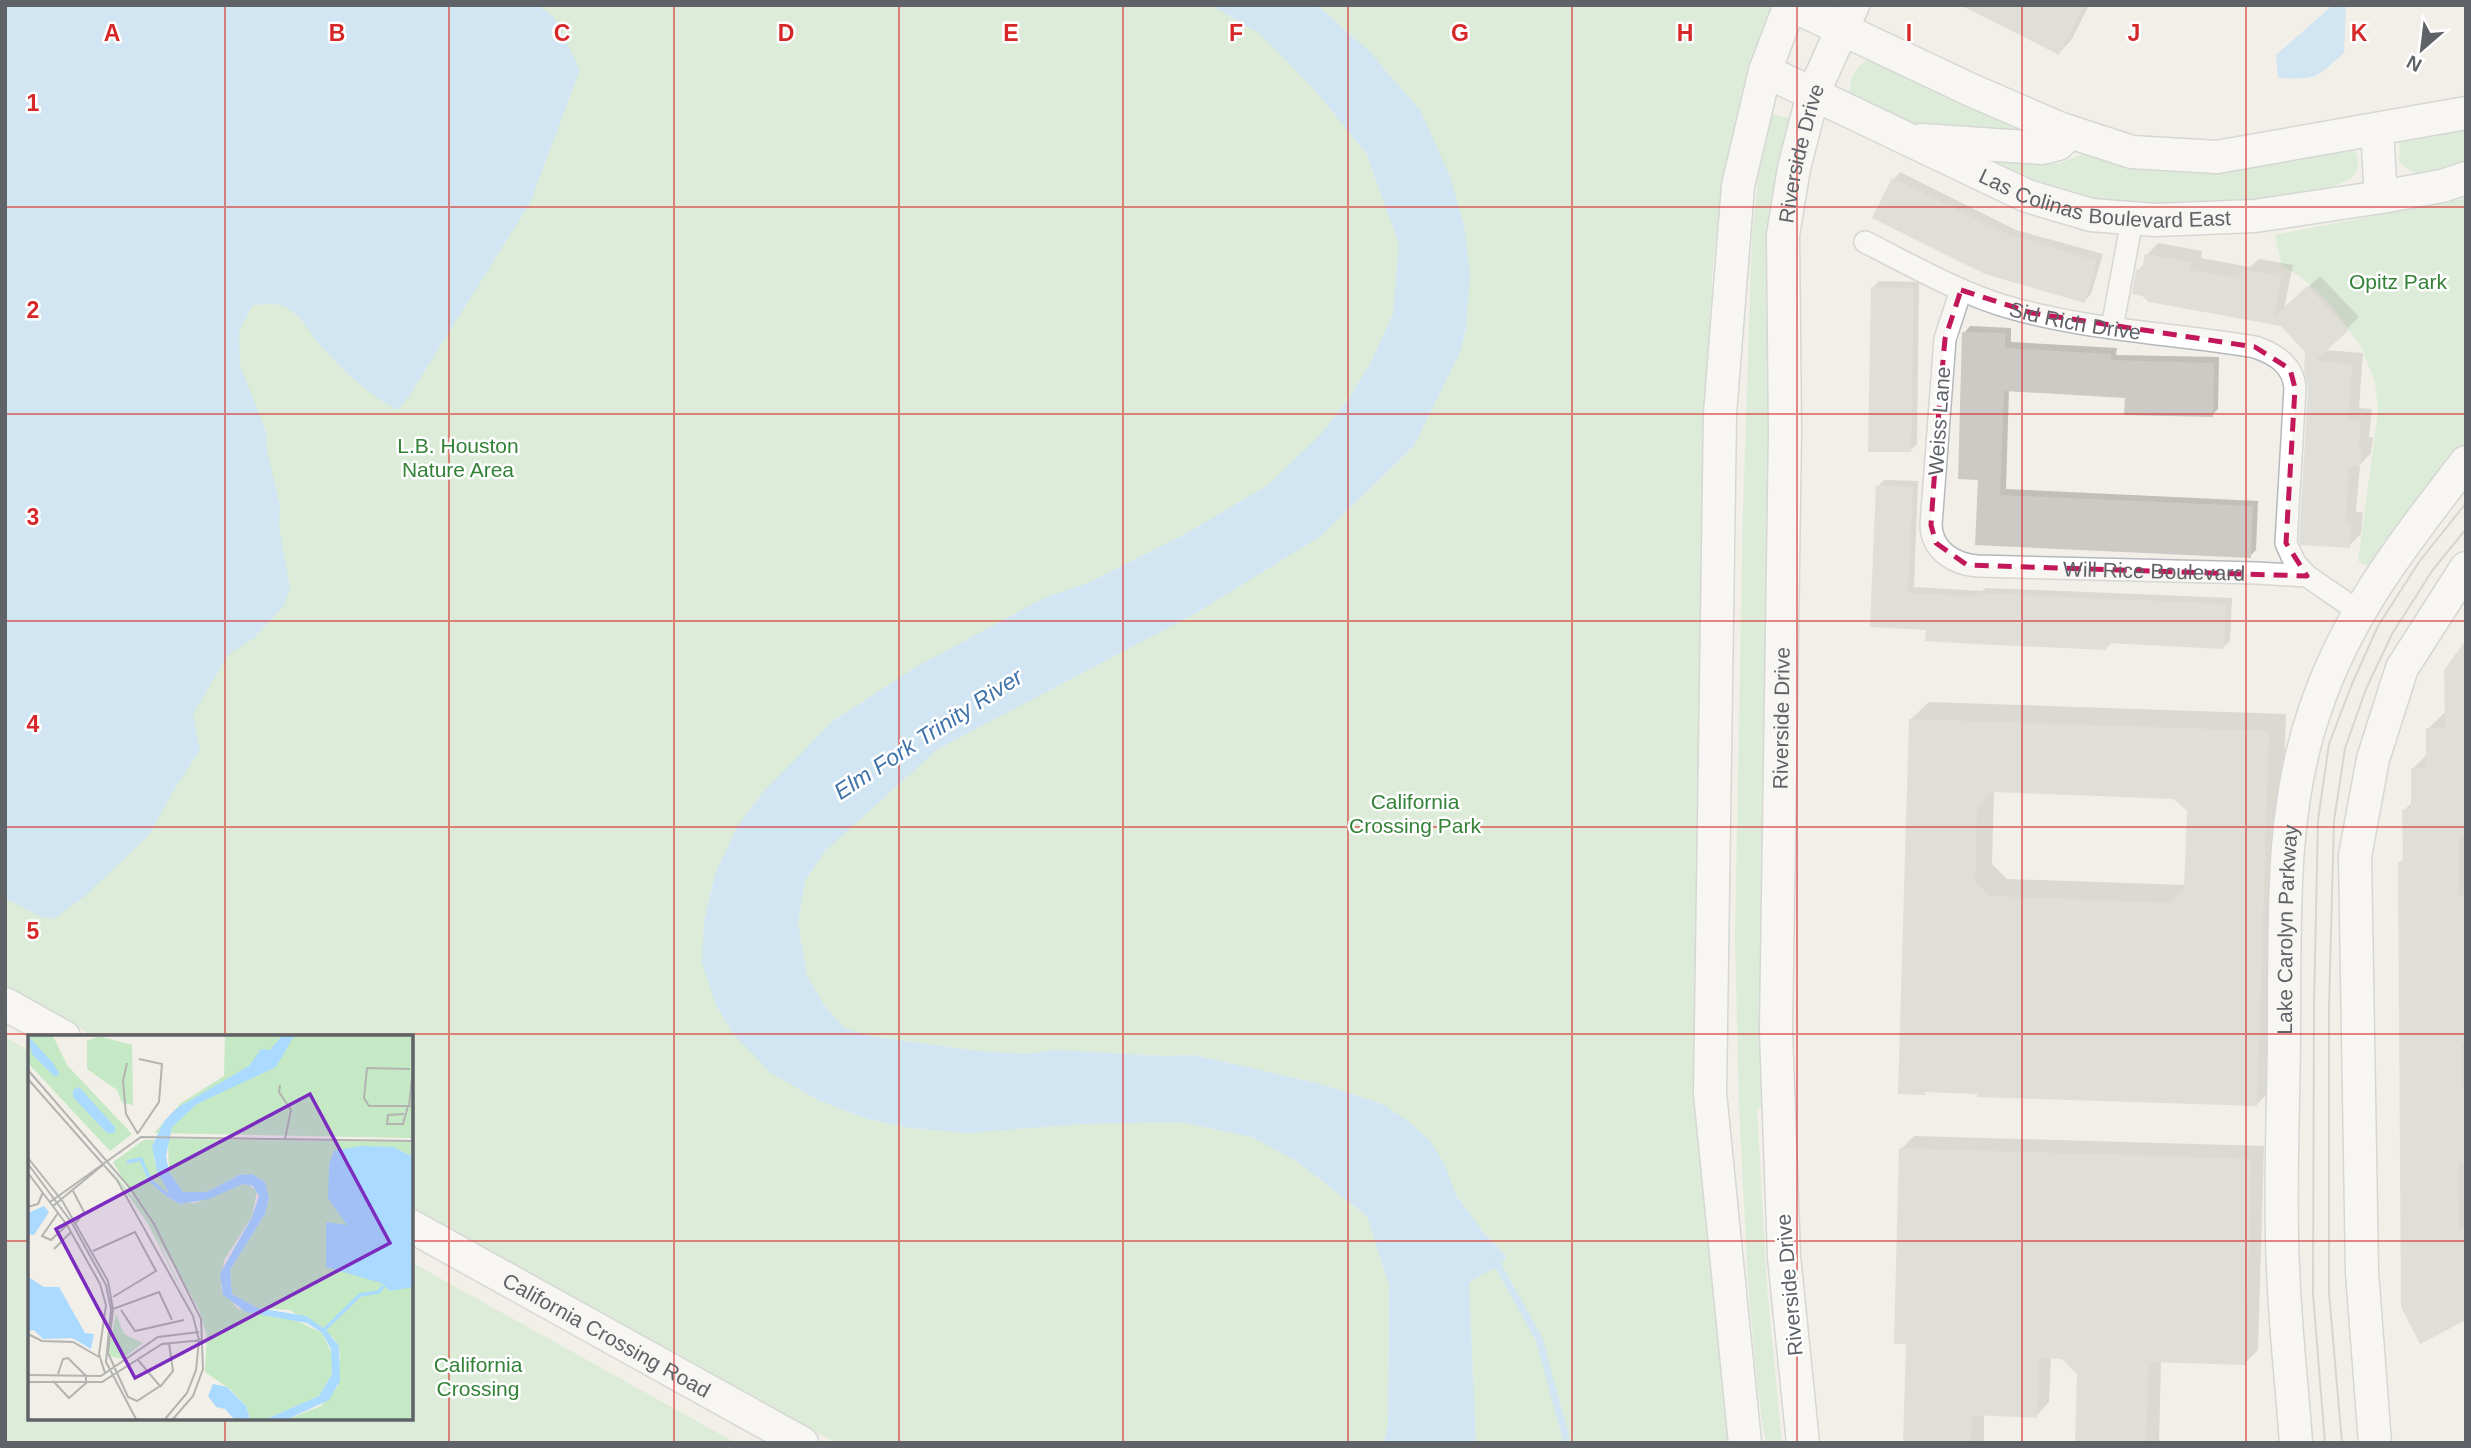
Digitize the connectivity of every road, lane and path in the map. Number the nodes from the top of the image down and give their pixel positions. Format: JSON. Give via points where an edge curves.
{"nodes":[{"id":1,"x":1790,"y":5,"type":"edge"},
{"id":2,"x":1847,"y":17,"type":"edge"},
{"id":3,"x":1765,"y":71,"type":"junction"},
{"id":4,"x":1813,"y":94,"type":"junction"},
{"id":5,"x":2466,"y":113,"type":"edge"},
{"id":6,"x":2377,"y":130,"type":"junction"},
{"id":7,"x":2070,"y":132,"type":"junction"},
{"id":8,"x":1910,"y":140,"type":"junction"},
{"id":9,"x":2466,"y":178,"type":"edge"},
{"id":10,"x":2381,"y":197,"type":"junction"},
{"id":11,"x":2132,"y":220,"type":"junction"},
{"id":12,"x":1865,"y":242,"type":"dead end"},
{"id":13,"x":1961,"y":290,"type":"junction"},
{"id":14,"x":2112,"y":328,"type":"junction"},
{"id":15,"x":2466,"y":462,"type":"edge"},
{"id":16,"x":1943,"y":552,"type":"joint"},
{"id":17,"x":2466,"y":568,"type":"edge"},
{"id":18,"x":2307,"y":576,"type":"junction"},
{"id":19,"x":2358,"y":611,"type":"junction"},
{"id":20,"x":5,"y":1004,"type":"edge"},
{"id":21,"x":60,"y":1035,"type":"edge"},
{"id":22,"x":413,"y":1227,"type":"edge"},
{"id":23,"x":802,"y":1443,"type":"edge"},
{"id":24,"x":1745,"y":1443,"type":"edge"},
{"id":25,"x":1803,"y":1443,"type":"edge"},
{"id":26,"x":2296,"y":1443,"type":"edge"},
{"id":27,"x":2375,"y":1443,"type":"edge"}],
"edges":[{"from":1,"to":2,"type":"main road"},
{"from":1,"to":3,"type":"main road"},
{"from":2,"to":4,"type":"main road","name":"Riverside Drive"},
{"from":2,"to":7,"type":"main road","via":[[1971,90]]},
{"from":3,"to":4,"type":"main road","name":"Las Colinas Boulevard East"},
{"from":3,"to":24,"type":"main road","via":[[1738,186],[1720,428],[1710,1093]]},
{"from":4,"to":8,"type":"main road","name":"Las Colinas Boulevard East"},
{"from":4,"to":25,"type":"main road","name":"Riverside Drive","via":[[1783,234],[1785,432],[1777,860],[1776,1031],[1784,1257]]},
{"from":5,"to":6,"type":"main road"},
{"from":6,"to":7,"type":"main road","via":[[2217,157],[2132,152]]},
{"from":6,"to":10,"type":"main road"},
{"from":7,"to":8,"type":"main road","via":[[2058,144],[2042,148]]},
{"from":8,"to":11,"type":"main road","name":"Las Colinas Boulevard East","via":[[2027,196],[2091,215]]},
{"from":9,"to":10,"type":"main road","name":"Las Colinas Boulevard East"},
{"from":10,"to":11,"type":"main road","name":"Las Colinas Boulevard East","via":[[2255,216]]},
{"from":11,"to":14,"type":"street"},
{"from":12,"to":13,"type":"street","name":"Sid Rich Drive"},
{"from":13,"to":14,"type":"street","name":"Sid Rich Drive","via":[[2032,313]]},
{"from":13,"to":16,"type":"street","name":"Weiss Lane","via":[[1945,339],[1931,525]]},
{"from":14,"to":18,"type":"street","name":"Sid Rich Drive","via":[[2255,347],[2290,369],[2295,388],[2286,543],[2295,564]]},
{"from":15,"to":19,"type":"main road","name":"Lake Carolyn Parkway"},
{"from":16,"to":18,"type":"street","name":"Will Rice Boulevard","via":[[1960,563],[1977,566]]},
{"from":17,"to":27,"type":"main road","via":[[2402,668],[2373,759],[2355,856],[2362,1272]]},
{"from":18,"to":19,"type":"street"},
{"from":19,"to":26,"type":"main road","name":"Lake Carolyn Parkway","via":[[2306,736],[2287,844],[2283,1267]]},
{"from":20,"to":21,"type":"main road"},
{"from":22,"to":23,"type":"main road","name":"California Crossing Road"}]}
